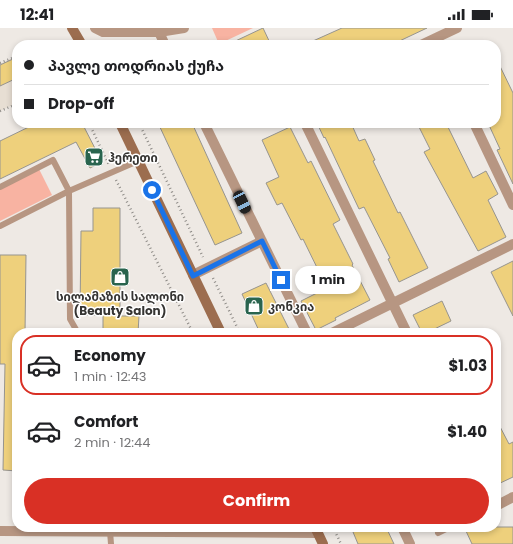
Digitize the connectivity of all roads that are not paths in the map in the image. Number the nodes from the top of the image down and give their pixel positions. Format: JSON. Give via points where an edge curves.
{"nodes":[{"id":1,"x":72,"y":28,"type":"edge"},
{"id":2,"x":95,"y":28,"type":"edge"},
{"id":3,"x":184,"y":28,"type":"edge"},
{"id":4,"x":457,"y":28,"type":"edge"},
{"id":5,"x":159,"y":32,"type":"junction"},
{"id":6,"x":79,"y":40,"type":"edge"},
{"id":7,"x":163,"y":40,"type":"edge"},
{"id":8,"x":439,"y":40,"type":"edge"},
{"id":9,"x":122,"y":128,"type":"edge"},
{"id":10,"x":206,"y":128,"type":"edge"},
{"id":11,"x":307,"y":128,"type":"edge"},
{"id":12,"x":476,"y":128,"type":"edge"},
{"id":13,"x":138,"y":161,"type":"junction"},
{"id":14,"x":0,"y":187,"type":"edge"},
{"id":15,"x":69,"y":191,"type":"junction"},
{"id":16,"x":513,"y":205,"type":"edge"},
{"id":17,"x":0,"y":226,"type":"edge"},
{"id":18,"x":262,"y":241,"type":"junction"},
{"id":19,"x":513,"y":244,"type":"edge"},
{"id":20,"x":193,"y":276,"type":"junction"},
{"id":21,"x":392,"y":304,"type":"junction"},
{"id":22,"x":75,"y":328,"type":"edge"},
{"id":23,"x":219,"y":328,"type":"edge"},
{"id":24,"x":305,"y":328,"type":"edge"},
{"id":25,"x":342,"y":328,"type":"edge"},
{"id":26,"x":404,"y":328,"type":"edge"},
{"id":27,"x":513,"y":497,"type":"edge"},
{"id":28,"x":501,"y":503,"type":"edge"},
{"id":29,"x":0,"y":531,"type":"edge"},
{"id":30,"x":12,"y":531,"type":"edge"},
{"id":31,"x":110,"y":532,"type":"edge"},
{"id":32,"x":317,"y":532,"type":"edge"},
{"id":33,"x":404,"y":532,"type":"edge"},
{"id":34,"x":111,"y":544,"type":"edge"},
{"id":35,"x":323,"y":544,"type":"edge"},
{"id":36,"x":410,"y":544,"type":"edge"}],
"edges":[{"from":1,"to":6,"type":"street"},
{"from":2,"to":5,"type":"street","via":[[103,32]]},
{"from":3,"to":5,"type":"street"},
{"from":4,"to":8,"type":"street"},
{"from":5,"to":7,"type":"street"},
{"from":9,"to":13,"type":"street"},
{"from":10,"to":18,"type":"street"},
{"from":11,"to":21,"type":"street"},
{"from":12,"to":16,"type":"street"},
{"from":13,"to":15,"type":"lane"},
{"from":13,"to":20,"type":"street"},
{"from":14,"to":15,"type":"lane","via":[[53,160]]},
{"from":15,"to":17,"type":"lane"},
{"from":15,"to":22,"type":"lane","via":[[70,318]]},
{"from":18,"to":20,"type":"street"},
{"from":18,"to":24,"type":"street"},
{"from":19,"to":21,"type":"street"},
{"from":20,"to":23,"type":"street"},
{"from":21,"to":25,"type":"street"},
{"from":21,"to":26,"type":"street"},
{"from":27,"to":28,"type":"street"},
{"from":29,"to":30,"type":"street"},
{"from":31,"to":34,"type":"lane"},
{"from":32,"to":35,"type":"street"},
{"from":33,"to":36,"type":"street"}]}
